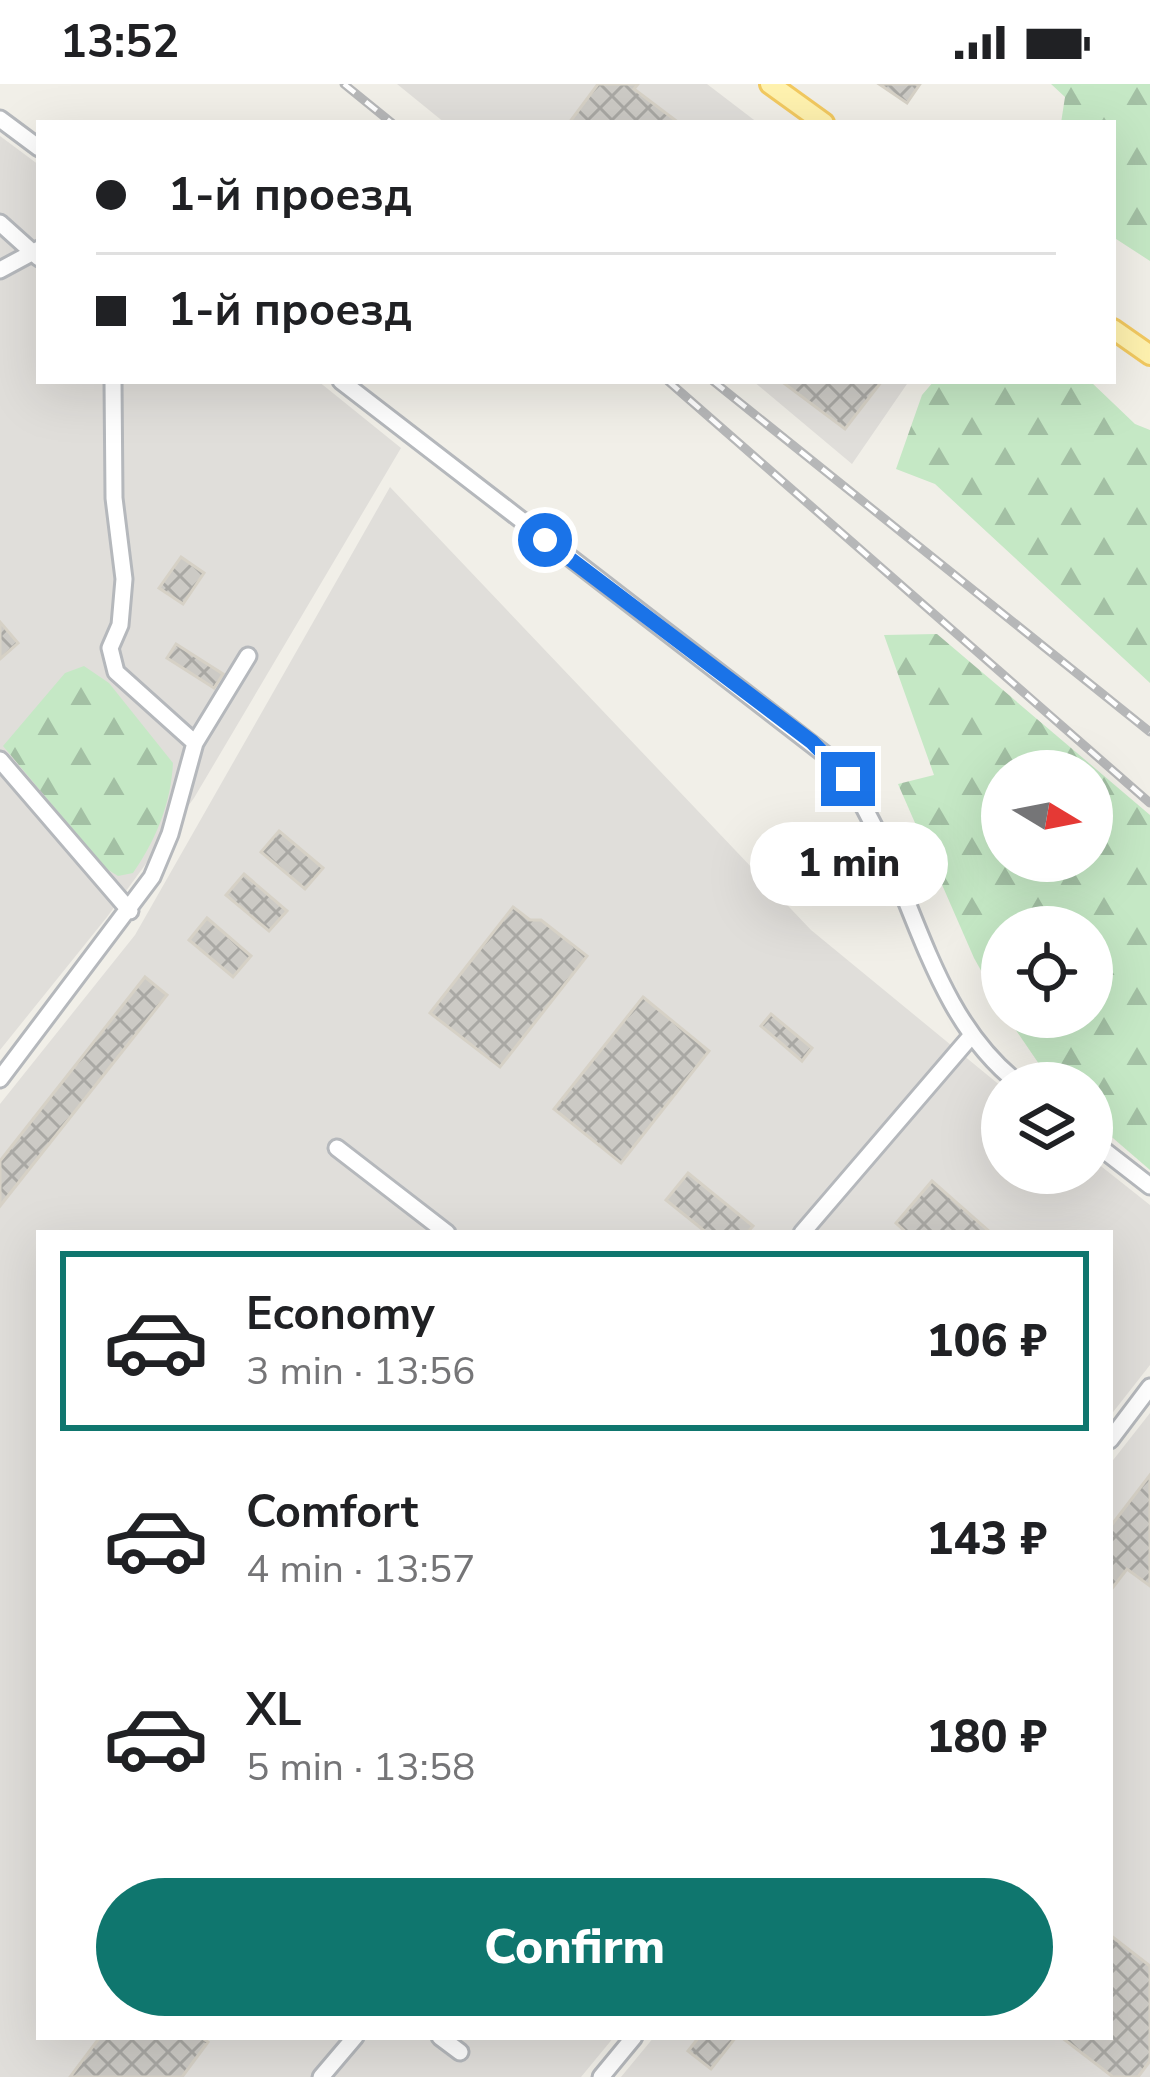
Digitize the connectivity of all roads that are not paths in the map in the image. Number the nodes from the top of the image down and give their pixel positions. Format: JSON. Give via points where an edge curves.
{"nodes":[{"id":1,"x":770,"y":84,"type":"edge"},
{"id":2,"x":0,"y":119,"type":"edge"},
{"id":3,"x":820,"y":120,"type":"edge"},
{"id":4,"x":36,"y":146,"type":"edge"},
{"id":5,"x":0,"y":223,"type":"edge"},
{"id":6,"x":36,"y":252,"type":"edge"},
{"id":7,"x":36,"y":253,"type":"edge"},
{"id":8,"x":0,"y":270,"type":"edge"},
{"id":9,"x":1116,"y":331,"type":"edge"},
{"id":10,"x":1150,"y":355,"type":"edge"},
{"id":11,"x":113,"y":384,"type":"edge"},
{"id":12,"x":344,"y":384,"type":"edge"},
{"id":13,"x":248,"y":656,"type":"dead end"},
{"id":14,"x":195,"y":743,"type":"junction"},
{"id":15,"x":0,"y":760,"type":"edge"},
{"id":16,"x":130,"y":910,"type":"junction"},
{"id":17,"x":972,"y":1035,"type":"junction"},
{"id":18,"x":998,"y":1062,"type":"edge"},
{"id":19,"x":0,"y":1079,"type":"edge"},
{"id":20,"x":337,"y":1148,"type":"dead end"},
{"id":21,"x":1113,"y":1157,"type":"edge"},
{"id":22,"x":1150,"y":1186,"type":"edge"},
{"id":23,"x":443,"y":1230,"type":"edge"},
{"id":24,"x":805,"y":1230,"type":"edge"},
{"id":25,"x":1150,"y":1387,"type":"edge"},
{"id":26,"x":1113,"y":1436,"type":"edge"},
{"id":27,"x":352,"y":2040,"type":"edge"},
{"id":28,"x":444,"y":2040,"type":"edge"},
{"id":29,"x":632,"y":2040,"type":"edge"},
{"id":30,"x":460,"y":2052,"type":"dead end"},
{"id":31,"x":321,"y":2077,"type":"edge"},
{"id":32,"x":601,"y":2077,"type":"edge"}],
"edges":[{"from":1,"to":3,"type":"main road"},
{"from":2,"to":4,"type":"street"},
{"from":5,"to":6,"type":"street"},
{"from":7,"to":8,"type":"street"},
{"from":9,"to":10,"type":"main road"},
{"from":11,"to":14,"type":"street","via":[[124,603],[111,661]]},
{"from":12,"to":17,"type":"street","via":[[831,759],[860,798]]},
{"from":13,"to":14,"type":"street"},
{"from":14,"to":16,"type":"street","via":[[170,834]]},
{"from":15,"to":16,"type":"street"},
{"from":16,"to":19,"type":"street"},
{"from":17,"to":18,"type":"street"},
{"from":17,"to":24,"type":"street"},
{"from":20,"to":23,"type":"street"},
{"from":21,"to":22,"type":"street"},
{"from":25,"to":26,"type":"street"},
{"from":27,"to":31,"type":"street"},
{"from":28,"to":30,"type":"street"},
{"from":29,"to":32,"type":"street"}]}
